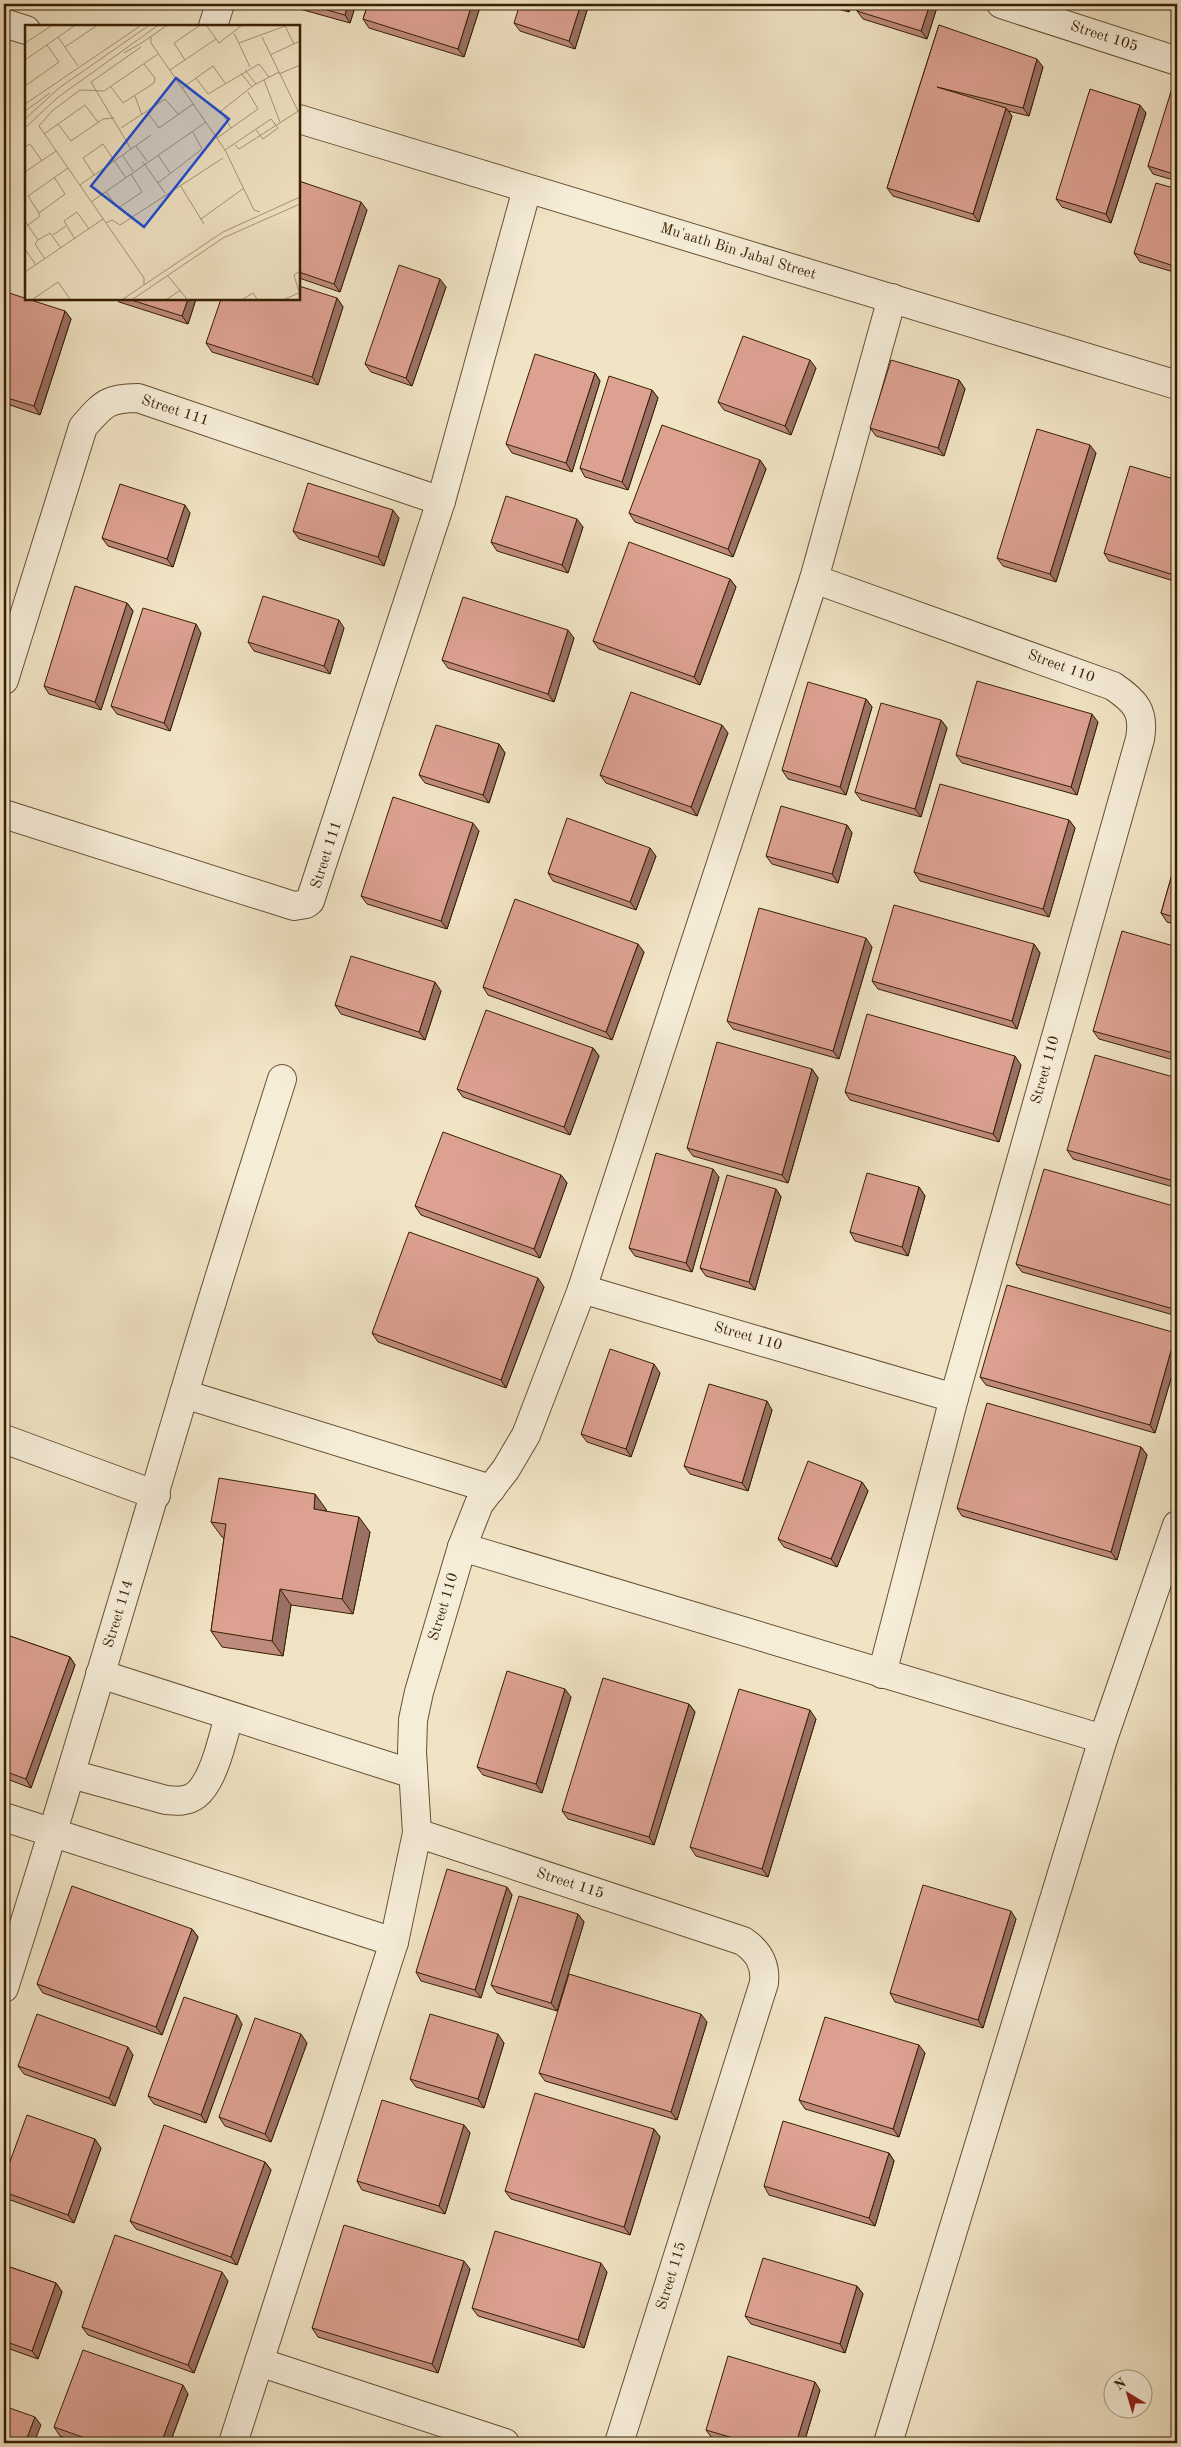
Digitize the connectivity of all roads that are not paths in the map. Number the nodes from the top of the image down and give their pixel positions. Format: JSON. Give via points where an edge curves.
{"nodes":[{"id":1,"x":220,"y":4,"type":"edge"},
{"id":2,"x":1001,"y":4,"type":"edge"},
{"id":3,"x":4,"y":23,"type":"edge"},
{"id":4,"x":214,"y":25,"type":"edge"},
{"id":5,"x":25,"y":30,"type":"edge"},
{"id":6,"x":1177,"y":61,"type":"edge"},
{"id":7,"x":300,"y":119,"type":"edge"},
{"id":8,"x":528,"y":189,"type":"junction"},
{"id":9,"x":892,"y":298,"type":"junction"},
{"id":10,"x":1177,"y":385,"type":"edge"},
{"id":11,"x":441,"y":502,"type":"junction"},
{"id":12,"x":814,"y":579,"type":"junction"},
{"id":13,"x":4,"y":680,"type":"edge"},
{"id":14,"x":4,"y":814,"type":"edge"},
{"id":15,"x":282,"y":1079,"type":"dead end"},
{"id":16,"x":582,"y":1289,"type":"junction"},
{"id":17,"x":184,"y":1394,"type":"junction"},
{"id":18,"x":954,"y":1398,"type":"junction"},
{"id":19,"x":4,"y":1439,"type":"edge"},
{"id":20,"x":491,"y":1489,"type":"junction"},
{"id":21,"x":156,"y":1495,"type":"junction"},
{"id":22,"x":1177,"y":1525,"type":"edge"},
{"id":23,"x":462,"y":1547,"type":"junction"},
{"id":24,"x":100,"y":1674,"type":"junction"},
{"id":25,"x":882,"y":1674,"type":"junction"},
{"id":26,"x":230,"y":1716,"type":"junction"},
{"id":27,"x":1103,"y":1739,"type":"junction"},
{"id":28,"x":71,"y":1774,"type":"junction"},
{"id":29,"x":413,"y":1774,"type":"junction"},
{"id":30,"x":4,"y":1817,"type":"edge"},
{"id":31,"x":417,"y":1833,"type":"junction"},
{"id":32,"x":53,"y":1834,"type":"junction"},
{"id":33,"x":394,"y":1942,"type":"junction"},
{"id":34,"x":4,"y":1988,"type":"edge"},
{"id":35,"x":259,"y":2362,"type":"junction"},
{"id":36,"x":233,"y":2443,"type":"edge"},
{"id":37,"x":505,"y":2443,"type":"edge"},
{"id":38,"x":619,"y":2443,"type":"edge"},
{"id":39,"x":888,"y":2443,"type":"edge"}],
"edges":[{"from":1,"to":4,"type":"street"},
{"from":2,"to":6,"type":"street","name":"Street 105"},
{"from":3,"to":5,"type":"street"},
{"from":7,"to":8,"type":"street","name":"Mu'aath Bin Jabal Street"},
{"from":8,"to":9,"type":"street","name":"Mu'aath Bin Jabal Street"},
{"from":8,"to":11,"type":"street","name":"Street 111"},
{"from":9,"to":10,"type":"street","name":"Mu'aath Bin Jabal Street"},
{"from":9,"to":12,"type":"street","name":"Street 110"},
{"from":11,"to":13,"type":"street","name":"Street 111","via":[[138,398],[121,398],[102,405],[83,427]]},
{"from":11,"to":14,"type":"street","name":"Street 111","via":[[314,895],[306,904],[294,906]]},
{"from":12,"to":16,"type":"street","name":"Street 110"},
{"from":12,"to":18,"type":"street","name":"Street 110","via":[[1113,686],[1133,703],[1142,722]]},
{"from":15,"to":17,"type":"street","name":"Street 114"},
{"from":16,"to":18,"type":"street","name":"Street 110"},
{"from":16,"to":20,"type":"street","name":"Street 110","via":[[526,1435]]},
{"from":17,"to":20,"type":"street"},
{"from":17,"to":21,"type":"street","name":"Street 114"},
{"from":18,"to":25,"type":"street"},
{"from":19,"to":21,"type":"street"},
{"from":20,"to":23,"type":"street","name":"Street 110","via":[[479,1504]]},
{"from":21,"to":24,"type":"street","name":"Street 114"},
{"from":22,"to":27,"type":"street"},
{"from":23,"to":25,"type":"street"},
{"from":23,"to":29,"type":"street","name":"Street 110","via":[[419,1692],[413,1720]]},
{"from":24,"to":26,"type":"street"},
{"from":24,"to":28,"type":"street","name":"Street 114"},
{"from":25,"to":27,"type":"street"},
{"from":26,"to":28,"type":"street","via":[[213,1768],[198,1794],[191,1798],[179,1802],[166,1800]]},
{"from":26,"to":29,"type":"street"},
{"from":27,"to":39,"type":"street"},
{"from":28,"to":32,"type":"street","name":"Street 114"},
{"from":29,"to":31,"type":"street","name":"Street 110"},
{"from":30,"to":32,"type":"street"},
{"from":31,"to":33,"type":"street"},
{"from":31,"to":38,"type":"street","name":"Street 115","via":[[743,1941],[762,1961],[764,1983]]},
{"from":32,"to":33,"type":"street"},
{"from":32,"to":34,"type":"street","name":"Street 114"},
{"from":33,"to":35,"type":"street"},
{"from":35,"to":36,"type":"street"},
{"from":35,"to":37,"type":"street"}]}
